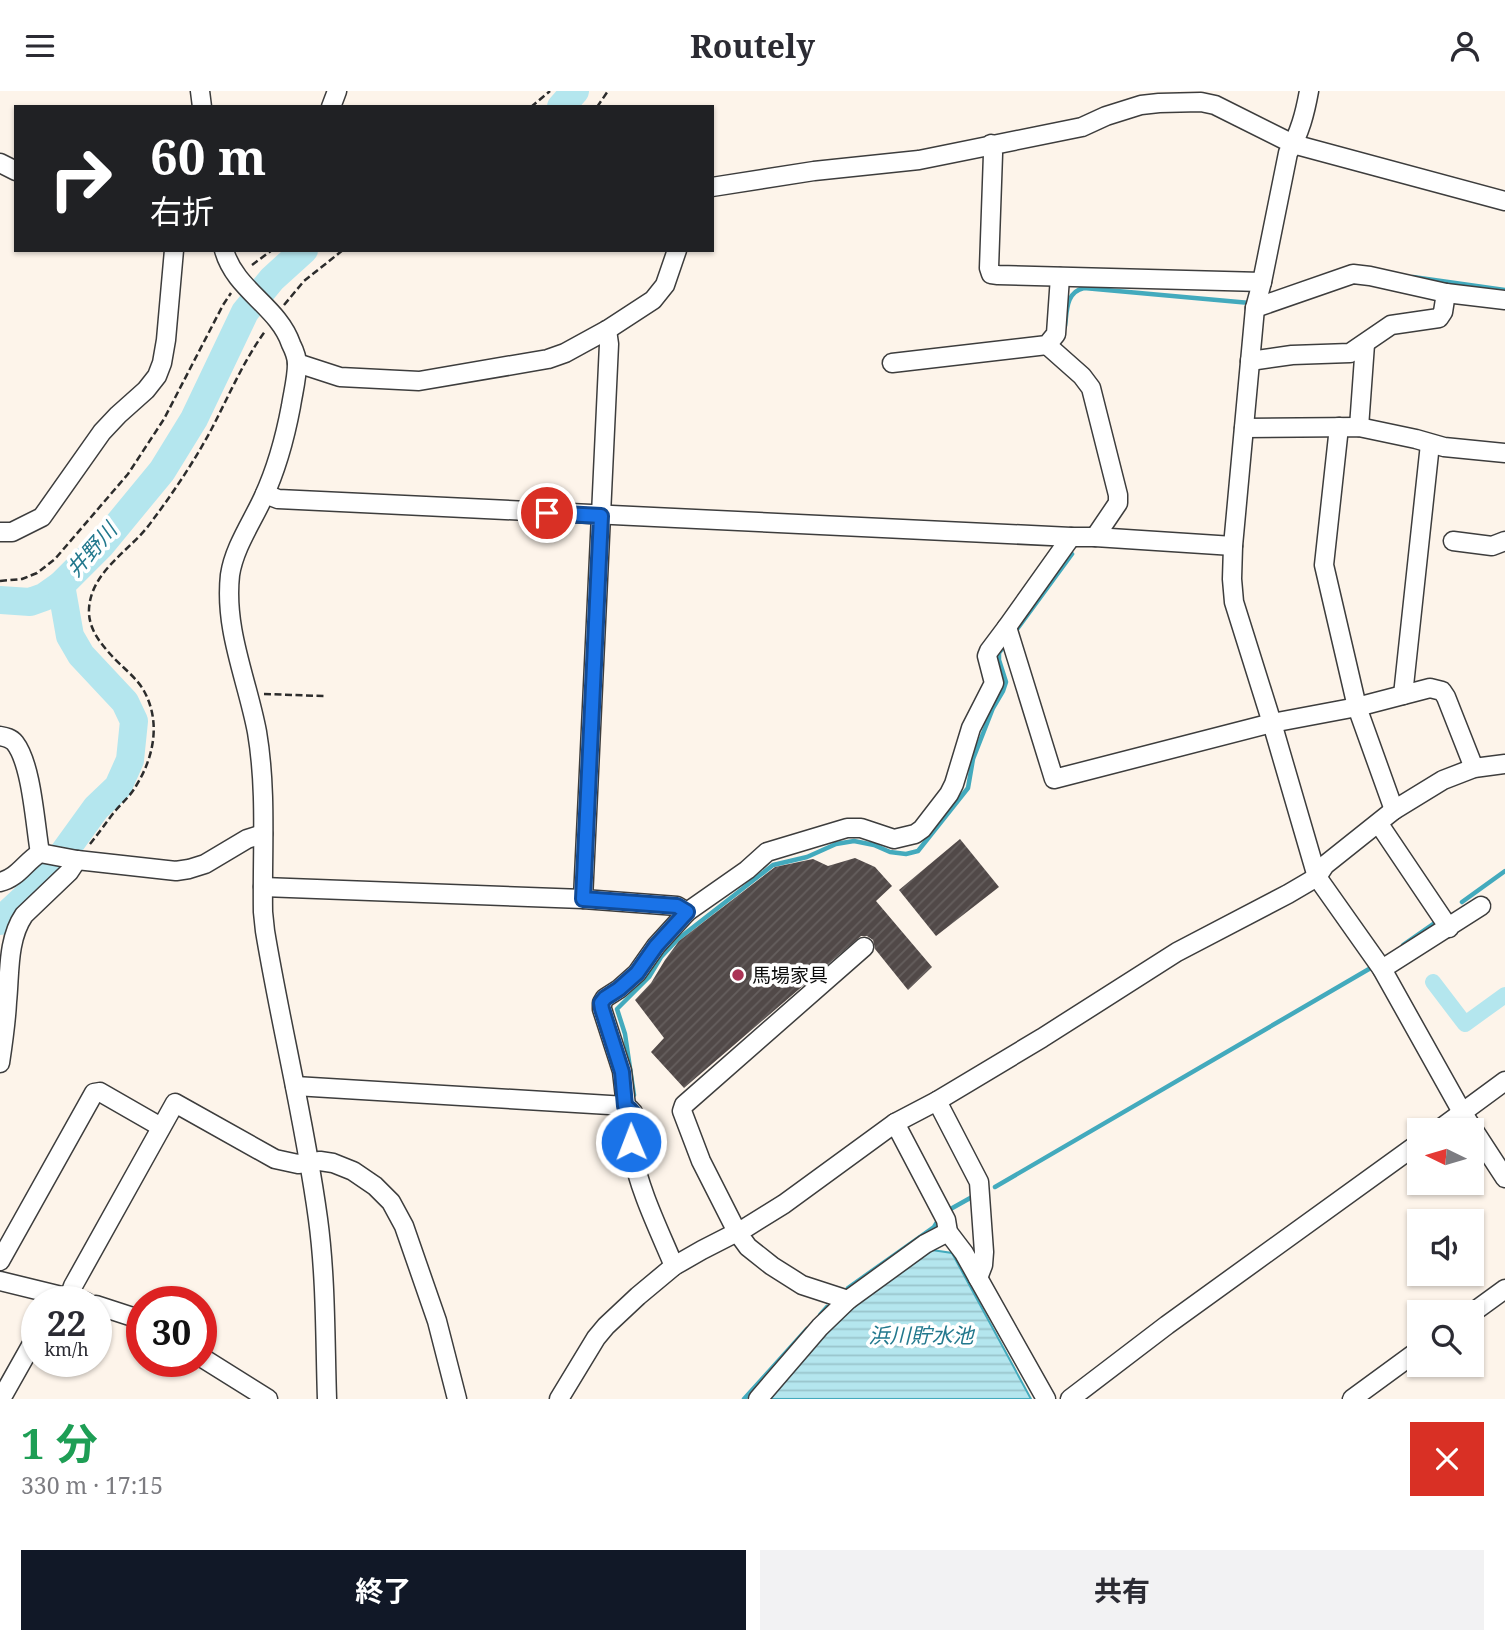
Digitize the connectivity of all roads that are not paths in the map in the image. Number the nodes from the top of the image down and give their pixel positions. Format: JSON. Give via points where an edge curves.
{"nodes":[{"id":1,"x":1309,"y":91,"type":"edge"},
{"id":2,"x":991,"y":144,"type":"junction"},
{"id":3,"x":1293,"y":144,"type":"junction"},
{"id":4,"x":714,"y":187,"type":"edge"},
{"id":5,"x":1505,"y":201,"type":"edge"},
{"id":6,"x":174,"y":252,"type":"edge"},
{"id":7,"x":225,"y":252,"type":"edge"},
{"id":8,"x":676,"y":252,"type":"edge"},
{"id":9,"x":1060,"y":277,"type":"junction"},
{"id":10,"x":1262,"y":282,"type":"junction"},
{"id":11,"x":1446,"y":293,"type":"junction"},
{"id":12,"x":1505,"y":300,"type":"edge"},
{"id":13,"x":1255,"y":308,"type":"junction"},
{"id":14,"x":607,"y":330,"type":"junction"},
{"id":15,"x":1365,"y":344,"type":"junction"},
{"id":16,"x":1047,"y":345,"type":"junction"},
{"id":17,"x":1250,"y":361,"type":"junction"},
{"id":18,"x":297,"y":363,"type":"junction"},
{"id":19,"x":892,"y":363,"type":"dead end"},
{"id":20,"x":1339,"y":427,"type":"junction"},
{"id":21,"x":1359,"y":427,"type":"junction"},
{"id":22,"x":1244,"y":428,"type":"junction"},
{"id":23,"x":1430,"y":444,"type":"junction"},
{"id":24,"x":1505,"y":453,"type":"edge"},
{"id":25,"x":265,"y":494,"type":"junction"},
{"id":26,"x":601,"y":516,"type":"junction"},
{"id":27,"x":0,"y":532,"type":"edge"},
{"id":28,"x":1071,"y":537,"type":"junction"},
{"id":29,"x":1095,"y":537,"type":"junction"},
{"id":30,"x":1453,"y":541,"type":"dead end"},
{"id":31,"x":1505,"y":541,"type":"edge"},
{"id":32,"x":1233,"y":546,"type":"junction"},
{"id":33,"x":1007,"y":627,"type":"junction"},
{"id":34,"x":1403,"y":695,"type":"junction"},
{"id":35,"x":1357,"y":707,"type":"junction"},
{"id":36,"x":1272,"y":723,"type":"junction"},
{"id":37,"x":0,"y":736,"type":"edge"},
{"id":38,"x":1505,"y":764,"type":"edge"},
{"id":39,"x":1474,"y":768,"type":"junction"},
{"id":40,"x":1394,"y":810,"type":"junction"},
{"id":41,"x":1379,"y":824,"type":"junction"},
{"id":42,"x":263,"y":834,"type":"junction"},
{"id":43,"x":43,"y":854,"type":"junction"},
{"id":44,"x":74,"y":860,"type":"junction"},
{"id":45,"x":1317,"y":877,"type":"junction"},
{"id":46,"x":0,"y":881,"type":"edge"},
{"id":47,"x":263,"y":887,"type":"junction"},
{"id":48,"x":583,"y":899,"type":"junction"},
{"id":49,"x":1481,"y":906,"type":"dead end"},
{"id":50,"x":687,"y":912,"type":"junction"},
{"id":51,"x":1449,"y":928,"type":"junction"},
{"id":52,"x":864,"y":947,"type":"dead end"},
{"id":53,"x":1382,"y":969,"type":"junction"},
{"id":54,"x":0,"y":1063,"type":"edge"},
{"id":55,"x":1505,"y":1081,"type":"edge"},
{"id":56,"x":295,"y":1086,"type":"junction"},
{"id":57,"x":937,"y":1101,"type":"junction"},
{"id":58,"x":625,"y":1106,"type":"junction"},
{"id":59,"x":1462,"y":1112,"type":"junction"},
{"id":60,"x":1454,"y":1118,"type":"edge"},
{"id":61,"x":894,"y":1123,"type":"junction"},
{"id":62,"x":161,"y":1127,"type":"junction"},
{"id":63,"x":1407,"y":1152,"type":"edge"},
{"id":64,"x":309,"y":1162,"type":"junction"},
{"id":65,"x":1505,"y":1178,"type":"edge"},
{"id":66,"x":737,"y":1232,"type":"junction"},
{"id":67,"x":948,"y":1232,"type":"junction"},
{"id":68,"x":0,"y":1261,"type":"edge"},
{"id":69,"x":674,"y":1266,"type":"junction"},
{"id":70,"x":978,"y":1278,"type":"junction"},
{"id":71,"x":0,"y":1281,"type":"edge"},
{"id":72,"x":73,"y":1286,"type":"edge"},
{"id":73,"x":21,"y":1287,"type":"edge"},
{"id":74,"x":1505,"y":1289,"type":"edge"},
{"id":75,"x":848,"y":1300,"type":"junction"},
{"id":76,"x":1484,"y":1304,"type":"edge"},
{"id":77,"x":1407,"y":1359,"type":"edge"},
{"id":78,"x":21,"y":1363,"type":"edge"},
{"id":79,"x":217,"y":1367,"type":"edge"},
{"id":80,"x":1,"y":1399,"type":"edge"},
{"id":81,"x":268,"y":1399,"type":"edge"},
{"id":82,"x":327,"y":1399,"type":"edge"},
{"id":83,"x":457,"y":1399,"type":"edge"},
{"id":84,"x":559,"y":1399,"type":"edge"},
{"id":85,"x":758,"y":1399,"type":"edge"},
{"id":86,"x":1046,"y":1399,"type":"edge"},
{"id":87,"x":1070,"y":1399,"type":"edge"},
{"id":88,"x":1352,"y":1399,"type":"edge"}],
"edges":[{"from":1,"to":3,"type":"street"},
{"from":2,"to":3,"type":"street","via":[[1082,127],[1141,105],[1184,102],[1215,105]]},
{"from":2,"to":4,"type":"street","via":[[919,160]]},
{"from":2,"to":9,"type":"street","via":[[991,274]]},
{"from":3,"to":5,"type":"street"},
{"from":3,"to":10,"type":"street"},
{"from":6,"to":27,"type":"street","via":[[166,340],[157,376],[102,432],[42,517],[12,532]]},
{"from":7,"to":18,"type":"street","via":[[241,282],[275,315],[289,337]]},
{"from":8,"to":14,"type":"street","via":[[661,292]]},
{"from":9,"to":10,"type":"street"},
{"from":9,"to":16,"type":"street","via":[[1056,334]]},
{"from":10,"to":13,"type":"street"},
{"from":11,"to":12,"type":"street"},
{"from":11,"to":13,"type":"street","via":[[1353,274]]},
{"from":11,"to":15,"type":"street","via":[[1439,318],[1391,325]]},
{"from":13,"to":17,"type":"street"},
{"from":14,"to":18,"type":"street","via":[[548,359],[419,381],[340,377]]},
{"from":14,"to":26,"type":"street"},
{"from":15,"to":17,"type":"street","via":[[1350,353]]},
{"from":15,"to":21,"type":"street"},
{"from":16,"to":19,"type":"street"},
{"from":16,"to":29,"type":"street","via":[[1091,388],[1118,495],[1118,503]]},
{"from":17,"to":22,"type":"street"},
{"from":18,"to":25,"type":"street","via":[[283,448]]},
{"from":20,"to":21,"type":"street"},
{"from":20,"to":22,"type":"street"},
{"from":20,"to":35,"type":"street","via":[[1324,565]]},
{"from":21,"to":23,"type":"street"},
{"from":22,"to":32,"type":"street"},
{"from":23,"to":24,"type":"street"},
{"from":23,"to":34,"type":"street"},
{"from":25,"to":26,"type":"street","via":[[278,499]]},
{"from":25,"to":42,"type":"street","via":[[235,558],[229,600],[260,757]]},
{"from":26,"to":28,"type":"street"},
{"from":26,"to":48,"type":"street"},
{"from":28,"to":29,"type":"street"},
{"from":28,"to":33,"type":"street"},
{"from":29,"to":32,"type":"street"},
{"from":30,"to":31,"type":"street","via":[[1492,546]]},
{"from":32,"to":36,"type":"street","via":[[1234,602]]},
{"from":33,"to":36,"type":"street","via":[[1054,779]]},
{"from":33,"to":50,"type":"street","via":[[987,656],[994,683],[971,728],[954,785],[922,829],[894,839],[847,828],[778,847]]},
{"from":34,"to":35,"type":"street"},
{"from":34,"to":39,"type":"street","via":[[1430,688],[1442,691]]},
{"from":35,"to":36,"type":"street"},
{"from":35,"to":40,"type":"street"},
{"from":36,"to":45,"type":"street"},
{"from":37,"to":43,"type":"street","via":[[9,738],[20,752]]},
{"from":38,"to":39,"type":"street"},
{"from":39,"to":40,"type":"street","via":[[1443,780]]},
{"from":40,"to":41,"type":"street"},
{"from":41,"to":45,"type":"street","via":[[1325,865]]},
{"from":41,"to":51,"type":"street"},
{"from":42,"to":44,"type":"street","via":[[189,869],[155,870]]},
{"from":42,"to":47,"type":"street"},
{"from":43,"to":44,"type":"street"},
{"from":43,"to":46,"type":"street"},
{"from":44,"to":54,"type":"street","via":[[69,872],[18,923]]},
{"from":45,"to":53,"type":"street"},
{"from":45,"to":57,"type":"street","via":[[1177,952]]},
{"from":47,"to":48,"type":"street"},
{"from":47,"to":56,"type":"street","via":[[265,931]]},
{"from":48,"to":50,"type":"street","via":[[677,906]]},
{"from":49,"to":51,"type":"street"},
{"from":50,"to":58,"type":"street","via":[[637,973],[601,1003],[622,1072]]},
{"from":51,"to":53,"type":"street"},
{"from":52,"to":66,"type":"street","via":[[684,1105],[682,1111],[701,1161]]},
{"from":53,"to":59,"type":"street"},
{"from":55,"to":59,"type":"street"},
{"from":56,"to":58,"type":"street"},
{"from":56,"to":64,"type":"street"},
{"from":57,"to":61,"type":"street"},
{"from":57,"to":70,"type":"street","via":[[979,1182],[984,1252]]},
{"from":58,"to":69,"type":"street","via":[[637,1124],[632,1152],[647,1201]]},
{"from":59,"to":60,"type":"street"},
{"from":59,"to":65,"type":"street"},
{"from":61,"to":66,"type":"street","via":[[784,1204]]},
{"from":61,"to":67,"type":"street","via":[[946,1220]]},
{"from":62,"to":64,"type":"street","via":[[175,1103],[275,1159]]},
{"from":62,"to":68,"type":"street","via":[[100,1092],[94,1093]]},
{"from":62,"to":72,"type":"street"},
{"from":63,"to":87,"type":"street"},
{"from":64,"to":82,"type":"street","via":[[323,1266]]},
{"from":64,"to":83,"type":"street","via":[[333,1163],[353,1171],[391,1202],[437,1321]]},
{"from":66,"to":69,"type":"street"},
{"from":66,"to":75,"type":"street","via":[[748,1247],[802,1285]]},
{"from":67,"to":70,"type":"street"},
{"from":67,"to":75,"type":"street"},
{"from":69,"to":84,"type":"street","via":[[601,1332]]},
{"from":70,"to":86,"type":"street"},
{"from":71,"to":73,"type":"street"},
{"from":74,"to":76,"type":"street"},
{"from":75,"to":85,"type":"street"},
{"from":77,"to":88,"type":"street"},
{"from":78,"to":80,"type":"street"},
{"from":79,"to":81,"type":"street"}]}
